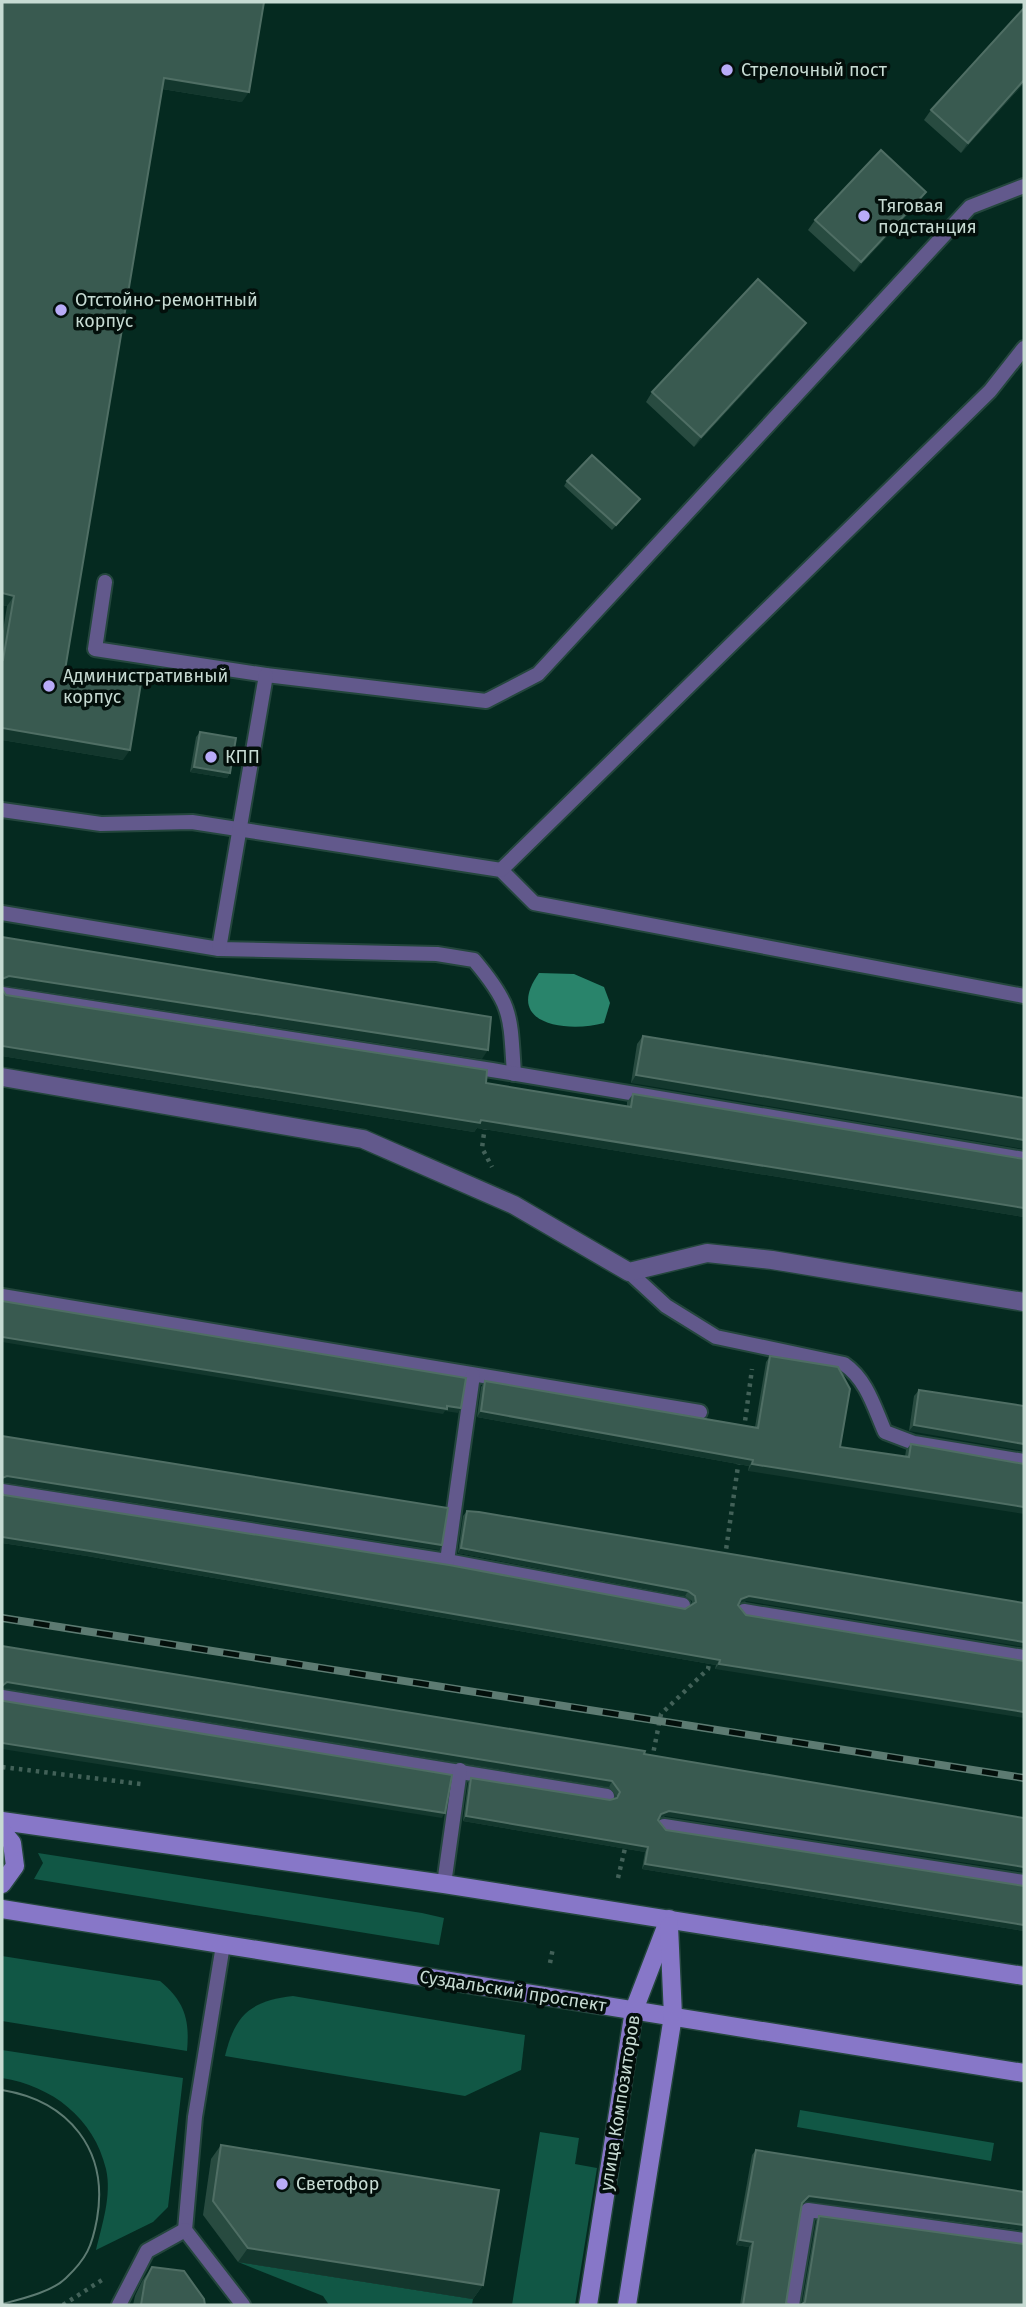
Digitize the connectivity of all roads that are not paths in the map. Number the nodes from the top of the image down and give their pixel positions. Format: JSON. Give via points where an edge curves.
{"nodes":[{"id":1,"x":1024,"y":186,"type":"edge"},
{"id":2,"x":1024,"y":348,"type":"edge"},
{"id":3,"x":105,"y":582,"type":"dead end"},
{"id":4,"x":265,"y":675,"type":"junction"},
{"id":5,"x":2,"y":810,"type":"edge"},
{"id":6,"x":240,"y":830,"type":"junction"},
{"id":7,"x":502,"y":870,"type":"junction"},
{"id":8,"x":2,"y":913,"type":"edge"},
{"id":9,"x":219,"y":949,"type":"junction"},
{"id":10,"x":2,"y":994,"type":"edge"},
{"id":11,"x":1024,"y":996,"type":"edge"},
{"id":12,"x":514,"y":1074,"type":"junction"},
{"id":13,"x":2,"y":1077,"type":"edge"},
{"id":14,"x":1024,"y":1159,"type":"edge"},
{"id":15,"x":629,"y":1272,"type":"junction"},
{"id":16,"x":2,"y":1296,"type":"edge"},
{"id":17,"x":1024,"y":1302,"type":"edge"},
{"id":18,"x":473,"y":1376,"type":"junction"},
{"id":19,"x":700,"y":1412,"type":"dead end"},
{"id":20,"x":1024,"y":1461,"type":"edge"},
{"id":21,"x":2,"y":1491,"type":"edge"},
{"id":22,"x":447,"y":1561,"type":"junction"},
{"id":23,"x":683,"y":1605,"type":"dead end"},
{"id":24,"x":744,"y":1611,"type":"edge"},
{"id":25,"x":1024,"y":1657,"type":"edge"},
{"id":26,"x":2,"y":1697,"type":"edge"},
{"id":27,"x":460,"y":1770,"type":"junction"},
{"id":28,"x":607,"y":1796,"type":"edge"},
{"id":29,"x":2,"y":1821,"type":"edge"},
{"id":30,"x":664,"y":1826,"type":"edge"},
{"id":31,"x":2,"y":1831,"type":"edge"},
{"id":32,"x":1024,"y":1882,"type":"edge"},
{"id":33,"x":2,"y":1884,"type":"edge"},
{"id":34,"x":444,"y":1884,"type":"junction"},
{"id":35,"x":2,"y":1909,"type":"edge"},
{"id":36,"x":669,"y":1919,"type":"junction"},
{"id":37,"x":223,"y":1945,"type":"junction"},
{"id":38,"x":1024,"y":1976,"type":"edge"},
{"id":39,"x":634,"y":2010,"type":"junction"},
{"id":40,"x":673,"y":2016,"type":"junction"},
{"id":41,"x":1024,"y":2073,"type":"edge"},
{"id":42,"x":185,"y":2230,"type":"junction"},
{"id":43,"x":1024,"y":2240,"type":"edge"},
{"id":44,"x":119,"y":2305,"type":"edge"},
{"id":45,"x":243,"y":2305,"type":"edge"},
{"id":46,"x":588,"y":2305,"type":"edge"},
{"id":47,"x":627,"y":2305,"type":"edge"},
{"id":48,"x":792,"y":2305,"type":"edge"}],
"edges":[{"from":1,"to":4,"type":"lane","via":[[970,207],[538,674],[486,701]]},
{"from":2,"to":7,"type":"lane","via":[[990,391]]},
{"from":3,"to":4,"type":"lane","via":[[94,649]]},
{"from":4,"to":6,"type":"lane"},
{"from":5,"to":6,"type":"lane","via":[[101,824],[192,822]]},
{"from":6,"to":7,"type":"lane"},
{"from":6,"to":9,"type":"lane"},
{"from":7,"to":11,"type":"lane","via":[[534,903]]},
{"from":8,"to":9,"type":"lane"},
{"from":9,"to":12,"type":"lane","via":[[438,954],[474,960],[502,993],[510,1017]]},
{"from":10,"to":12,"type":"lane"},
{"from":12,"to":14,"type":"lane"},
{"from":13,"to":15,"type":"street","via":[[363,1139],[514,1205]]},
{"from":15,"to":17,"type":"street","via":[[707,1253]]},
{"from":15,"to":20,"type":"lane","via":[[666,1306],[716,1336],[844,1364],[864,1383],[885,1432],[914,1443]]},
{"from":16,"to":18,"type":"lane"},
{"from":18,"to":19,"type":"lane"},
{"from":18,"to":22,"type":"lane"},
{"from":21,"to":22,"type":"lane"},
{"from":22,"to":23,"type":"lane"},
{"from":24,"to":25,"type":"lane"},
{"from":26,"to":27,"type":"lane"},
{"from":27,"to":28,"type":"lane"},
{"from":27,"to":34,"type":"lane"},
{"from":29,"to":34,"type":"main road"},
{"from":30,"to":32,"type":"lane"},
{"from":31,"to":33,"type":"main road","via":[[12,1843],[15,1866]]},
{"from":34,"to":36,"type":"main road"},
{"from":35,"to":37,"type":"main road","name":"Суздальский проспект"},
{"from":36,"to":38,"type":"main road"},
{"from":36,"to":39,"type":"main road","name":"улица Композиторов"},
{"from":36,"to":40,"type":"main road"},
{"from":37,"to":39,"type":"main road","name":"Суздальский проспект"},
{"from":37,"to":42,"type":"lane","via":[[195,2117]]},
{"from":39,"to":40,"type":"main road","name":"Суздальский проспект"},
{"from":39,"to":46,"type":"main road","name":"улица Композиторов"},
{"from":40,"to":41,"type":"main road","name":"Суздальский проспект"},
{"from":40,"to":47,"type":"main road"},
{"from":42,"to":44,"type":"lane","via":[[147,2251]]},
{"from":42,"to":45,"type":"lane"},
{"from":43,"to":48,"type":"lane","via":[[808,2210]]}]}
